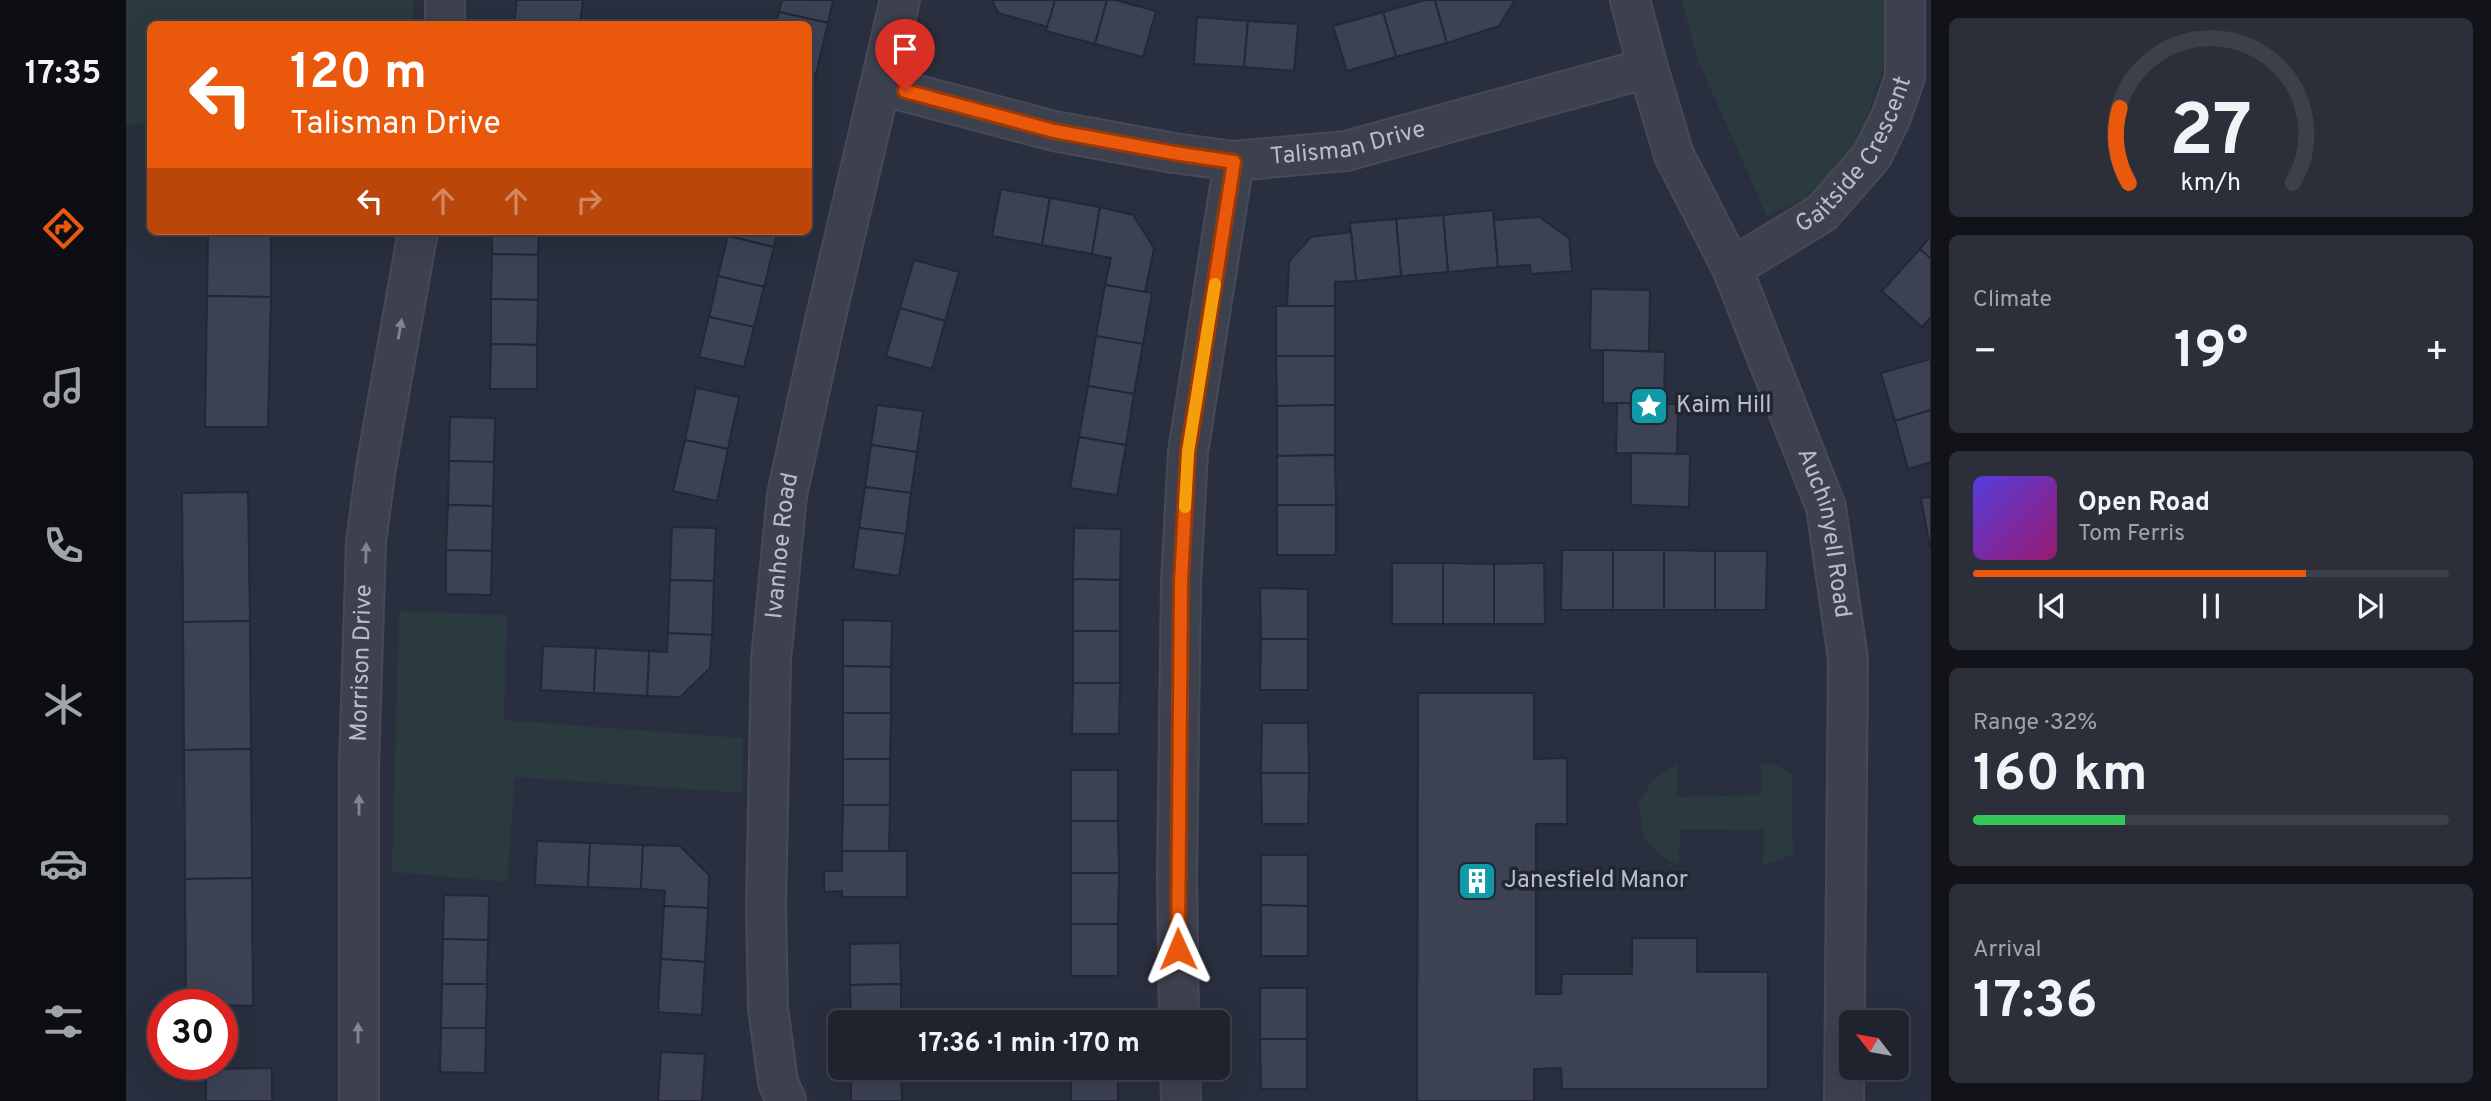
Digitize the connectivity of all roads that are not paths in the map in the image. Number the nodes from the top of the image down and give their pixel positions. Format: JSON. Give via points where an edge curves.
{"nodes":[{"id":1,"x":445,"y":0,"type":"edge"},
{"id":2,"x":900,"y":0,"type":"edge"},
{"id":3,"x":1630,"y":0,"type":"edge"},
{"id":4,"x":1905,"y":0,"type":"edge"},
{"id":5,"x":444,"y":21,"type":"edge"},
{"id":6,"x":1648,"y":68,"type":"junction"},
{"id":7,"x":880,"y":85,"type":"junction"},
{"id":8,"x":1234,"y":162,"type":"junction"},
{"id":9,"x":417,"y":235,"type":"edge"},
{"id":10,"x":1732,"y":268,"type":"junction"},
{"id":11,"x":1180,"y":1010,"type":"edge"},
{"id":12,"x":1180,"y":1080,"type":"edge"},
{"id":13,"x":359,"y":1101,"type":"edge"},
{"id":14,"x":786,"y":1101,"type":"edge"},
{"id":15,"x":1181,"y":1101,"type":"edge"},
{"id":16,"x":1844,"y":1101,"type":"edge"}],
"edges":[{"from":1,"to":5,"type":"street"},
{"from":2,"to":7,"type":"street","name":"Ivanhoe Road"},
{"from":3,"to":6,"type":"street","name":"Auchinyell Road"},
{"from":4,"to":10,"type":"street","name":"Gaitside Crescent","via":[[1905,77],[1872,156],[1822,213]]},
{"from":6,"to":8,"type":"street","name":"Talisman Drive","via":[[1346,152]]},
{"from":6,"to":10,"type":"street","name":"Auchinyell Road","via":[[1674,155]]},
{"from":7,"to":8,"type":"street","name":"Talisman Drive","via":[[1054,131]]},
{"from":7,"to":14,"type":"street","name":"Ivanhoe Road","via":[[788,495],[771,660],[768,1008],[778,1082]]},
{"from":8,"to":11,"type":"street","via":[[1188,452],[1180,648]]},
{"from":13,"to":9,"type":"street","name":"Morrison Drive","one_way":true,"via":[[359,767],[366,542]]},
{"from":10,"to":16,"type":"street","name":"Auchinyell Road","via":[[1826,507],[1848,659]]},
{"from":12,"to":15,"type":"street"}]}
